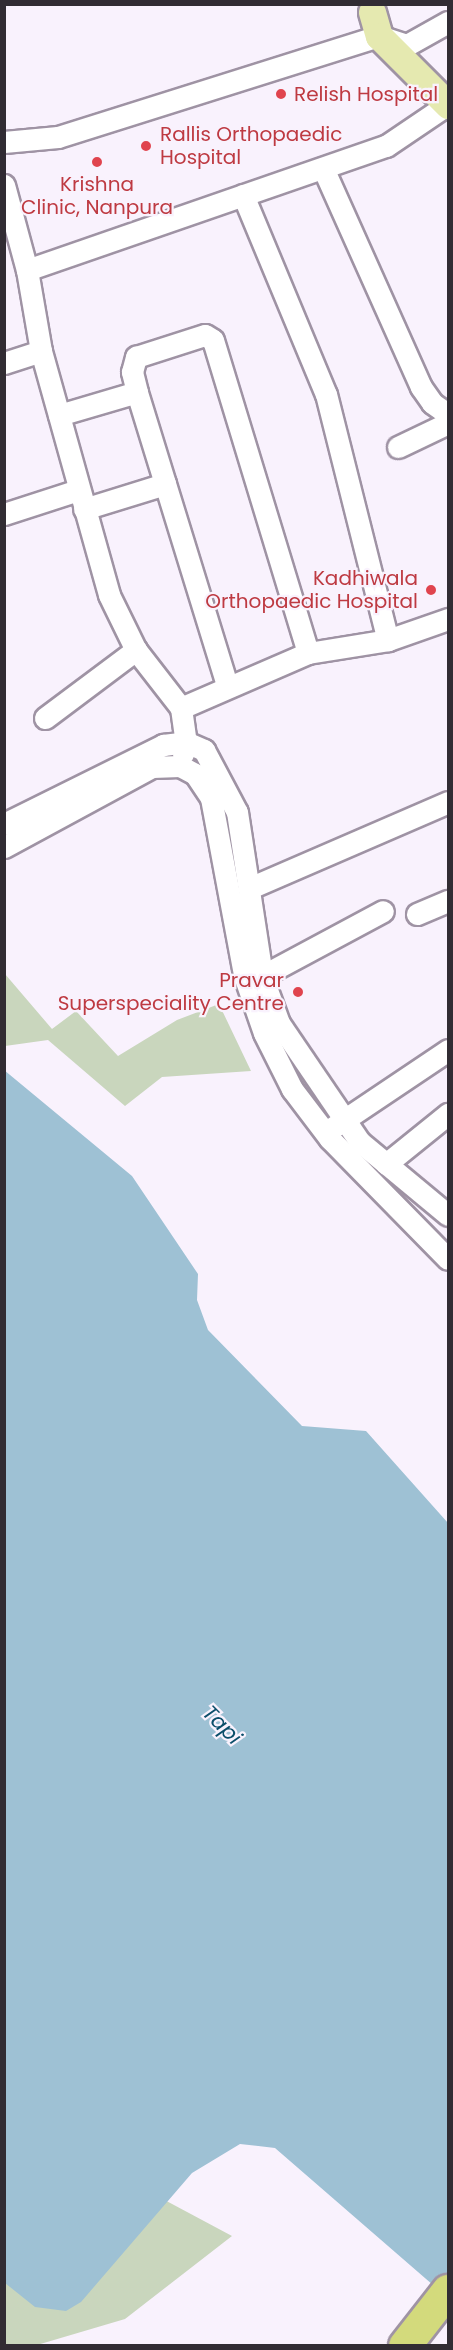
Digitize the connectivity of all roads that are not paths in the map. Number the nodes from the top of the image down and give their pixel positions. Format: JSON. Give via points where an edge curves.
{"nodes":[{"id":1,"x":372,"y":18,"type":"edge"},
{"id":2,"x":448,"y":22,"type":"edge"},
{"id":3,"x":407,"y":45,"type":"junction"},
{"id":4,"x":448,"y":79,"type":"edge"},
{"id":5,"x":448,"y":104,"type":"edge"},
{"id":6,"x":4,"y":142,"type":"edge"},
{"id":7,"x":323,"y":168,"type":"junction"},
{"id":8,"x":4,"y":185,"type":"edge"},
{"id":9,"x":243,"y":195,"type":"junction"},
{"id":10,"x":10,"y":230,"type":"edge"},
{"id":11,"x":27,"y":270,"type":"junction"},
{"id":12,"x":42,"y":351,"type":"junction"},
{"id":13,"x":4,"y":363,"type":"edge"},
{"id":14,"x":137,"y":392,"type":"junction"},
{"id":15,"x":448,"y":414,"type":"edge"},
{"id":16,"x":59,"y":415,"type":"junction"},
{"id":17,"x":448,"y":423,"type":"edge"},
{"id":18,"x":398,"y":447,"type":"dead end"},
{"id":19,"x":165,"y":484,"type":"junction"},
{"id":20,"x":81,"y":500,"type":"junction"},
{"id":21,"x":4,"y":514,"type":"edge"},
{"id":22,"x":448,"y":619,"type":"edge"},
{"id":23,"x":387,"y":640,"type":"junction"},
{"id":24,"x":136,"y":650,"type":"junction"},
{"id":25,"x":308,"y":653,"type":"junction"},
{"id":26,"x":227,"y":685,"type":"junction"},
{"id":27,"x":181,"y":708,"type":"junction"},
{"id":28,"x":45,"y":718,"type":"dead end"},
{"id":29,"x":186,"y":742,"type":"junction"},
{"id":30,"x":180,"y":766,"type":"junction"},
{"id":31,"x":448,"y":802,"type":"edge"},
{"id":32,"x":4,"y":824,"type":"edge"},
{"id":33,"x":4,"y":847,"type":"edge"},
{"id":34,"x":252,"y":887,"type":"junction"},
{"id":35,"x":448,"y":901,"type":"edge"},
{"id":36,"x":384,"y":911,"type":"dead end"},
{"id":37,"x":417,"y":914,"type":"dead end"},
{"id":38,"x":262,"y":976,"type":"junction"},
{"id":39,"x":448,"y":1050,"type":"edge"},
{"id":40,"x":448,"y":1114,"type":"edge"},
{"id":41,"x":344,"y":1119,"type":"junction"},
{"id":42,"x":326,"y":1133,"type":"junction"},
{"id":43,"x":386,"y":1164,"type":"junction"},
{"id":44,"x":448,"y":1215,"type":"edge"},
{"id":45,"x":448,"y":1259,"type":"edge"},
{"id":46,"x":448,"y":2291,"type":"edge"},
{"id":47,"x":448,"y":2317,"type":"edge"},
{"id":48,"x":405,"y":2346,"type":"edge"},
{"id":49,"x":425,"y":2346,"type":"edge"}],
"edges":[{"from":1,"to":3,"type":"main road"},
{"from":1,"to":5,"type":"main road"},
{"from":1,"to":6,"type":"street","via":[[58,137]]},
{"from":2,"to":3,"type":"street"},
{"from":3,"to":4,"type":"main road"},
{"from":5,"to":7,"type":"street","via":[[386,146]]},
{"from":7,"to":9,"type":"street"},
{"from":7,"to":15,"type":"street","via":[[421,387],[432,403]]},
{"from":8,"to":10,"type":"street"},
{"from":9,"to":11,"type":"street"},
{"from":9,"to":23,"type":"street","via":[[326,394]]},
{"from":10,"to":11,"type":"street"},
{"from":11,"to":12,"type":"street"},
{"from":12,"to":13,"type":"street"},
{"from":12,"to":16,"type":"street"},
{"from":14,"to":16,"type":"street"},
{"from":14,"to":19,"type":"street"},
{"from":14,"to":25,"type":"street","via":[[132,372],[136,357],[210,335]]},
{"from":16,"to":20,"type":"street"},
{"from":17,"to":18,"type":"street"},
{"from":19,"to":20,"type":"street"},
{"from":19,"to":26,"type":"street"},
{"from":20,"to":21,"type":"street"},
{"from":20,"to":24,"type":"street","via":[[109,595]]},
{"from":22,"to":23,"type":"street"},
{"from":23,"to":25,"type":"street"},
{"from":24,"to":27,"type":"street"},
{"from":24,"to":28,"type":"street"},
{"from":25,"to":26,"type":"street"},
{"from":26,"to":27,"type":"street"},
{"from":27,"to":29,"type":"street"},
{"from":29,"to":30,"type":"street"},
{"from":29,"to":32,"type":"street","via":[[163,745]]},
{"from":29,"to":34,"type":"street","via":[[213,760],[232,797]]},
{"from":30,"to":33,"type":"street","via":[[152,767]]},
{"from":30,"to":42,"type":"street","via":[[195,774],[211,798],[244,975],[264,1033],[292,1089]]},
{"from":31,"to":34,"type":"street"},
{"from":34,"to":38,"type":"street"},
{"from":35,"to":37,"type":"street"},
{"from":36,"to":38,"type":"street"},
{"from":38,"to":41,"type":"street","via":[[279,1023]]},
{"from":39,"to":41,"type":"street"},
{"from":40,"to":43,"type":"street"},
{"from":41,"to":42,"type":"street"},
{"from":41,"to":43,"type":"street"},
{"from":42,"to":45,"type":"street"},
{"from":43,"to":44,"type":"street"},
{"from":46,"to":48,"type":"highway"},
{"from":47,"to":49,"type":"highway"}]}
